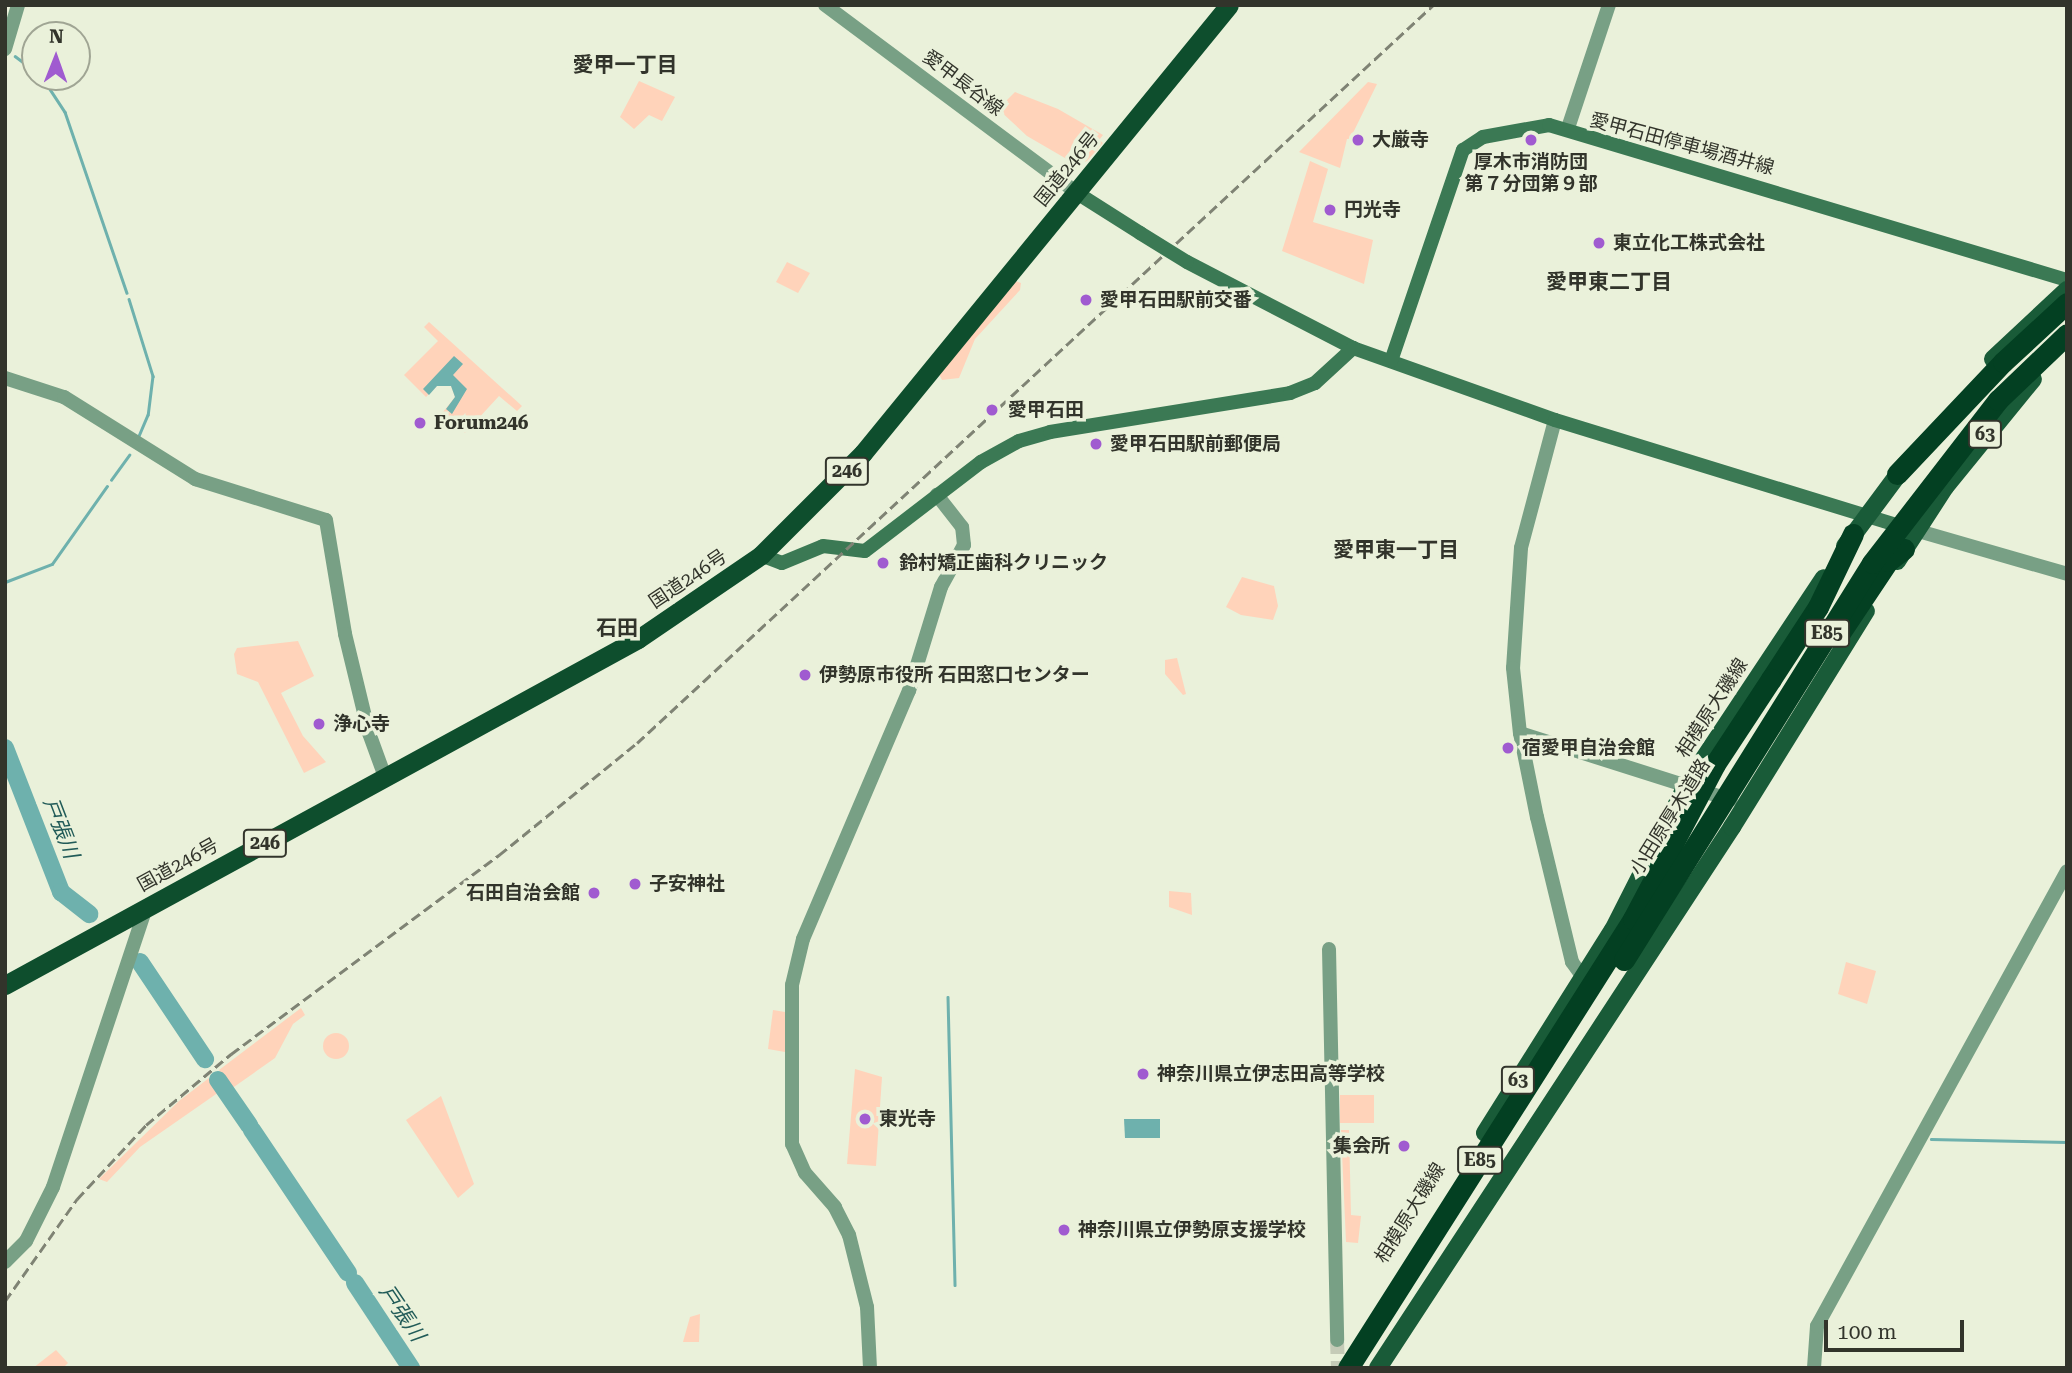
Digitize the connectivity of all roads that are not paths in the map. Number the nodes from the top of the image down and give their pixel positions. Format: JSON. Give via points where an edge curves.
{"nodes":[{"id":1,"x":18,"y":5,"type":"edge"},
{"id":2,"x":825,"y":5,"type":"edge"},
{"id":3,"x":1229,"y":5,"type":"edge"},
{"id":4,"x":1609,"y":5,"type":"edge"},
{"id":5,"x":5,"y":49,"type":"edge"},
{"id":6,"x":1568,"y":128,"type":"junction"},
{"id":7,"x":1077,"y":193,"type":"junction"},
{"id":8,"x":2067,"y":280,"type":"edge"},
{"id":9,"x":2067,"y":290,"type":"edge"},
{"id":10,"x":2067,"y":303,"type":"edge"},
{"id":11,"x":2067,"y":318,"type":"edge"},
{"id":12,"x":2067,"y":334,"type":"edge"},
{"id":13,"x":1353,"y":348,"type":"junction"},
{"id":14,"x":2067,"y":348,"type":"edge"},
{"id":15,"x":1391,"y":361,"type":"junction"},
{"id":16,"x":5,"y":378,"type":"edge"},
{"id":17,"x":1555,"y":420,"type":"junction"},
{"id":18,"x":1898,"y":474,"type":"junction"},
{"id":19,"x":937,"y":495,"type":"junction"},
{"id":20,"x":1865,"y":517,"type":"junction"},
{"id":21,"x":1915,"y":530,"type":"junction"},
{"id":22,"x":1853,"y":534,"type":"junction"},
{"id":23,"x":1904,"y":549,"type":"junction"},
{"id":24,"x":761,"y":555,"type":"junction"},
{"id":25,"x":2067,"y":574,"type":"edge"},
{"id":26,"x":1520,"y":733,"type":"junction"},
{"id":27,"x":385,"y":777,"type":"junction"},
{"id":28,"x":1687,"y":784,"type":"junction"},
{"id":29,"x":1745,"y":805,"type":"junction"},
{"id":30,"x":1682,"y":867,"type":"junction"},
{"id":31,"x":2067,"y":871,"type":"edge"},
{"id":32,"x":145,"y":909,"type":"junction"},
{"id":33,"x":1633,"y":919,"type":"junction"},
{"id":34,"x":1329,"y":949,"type":"dead end"},
{"id":35,"x":1618,"y":956,"type":"junction"},
{"id":36,"x":1583,"y":977,"type":"junction"},
{"id":37,"x":5,"y":985,"type":"edge"},
{"id":38,"x":5,"y":1262,"type":"edge"},
{"id":39,"x":1337,"y":1340,"type":"tunnel mouth"},
{"id":40,"x":870,"y":1368,"type":"edge"},
{"id":41,"x":1336,"y":1368,"type":"edge"},
{"id":42,"x":1348,"y":1368,"type":"edge"},
{"id":43,"x":1364,"y":1368,"type":"edge"},
{"id":44,"x":1378,"y":1368,"type":"edge"},
{"id":45,"x":1814,"y":1368,"type":"edge"}],
"edges":[{"from":1,"to":5,"type":"street"},
{"from":2,"to":7,"type":"street","name":"愛甲長谷線"},
{"from":3,"to":7,"type":"highway","name":"国道246号","number":"246"},
{"from":4,"to":6,"type":"street"},
{"from":6,"to":8,"type":"main road","name":"愛甲石田停車場酒井線","via":[[1575,135],[1748,181]]},
{"from":6,"to":15,"type":"main road","name":"愛甲石田停車場酒井線","via":[[1549,125],[1483,137],[1463,150]]},
{"from":7,"to":13,"type":"main road","bridge":true,"via":[[1187,262]]},
{"from":7,"to":24,"type":"highway","name":"国道246号","number":"246","via":[[863,453]]},
{"from":9,"to":18,"type":"main road","name":"相模原大磯線","number":"63","via":[[1967,386]]},
{"from":10,"to":18,"type":"highway","via":[[2003,362]]},
{"from":11,"to":33,"type":"highway","name":"小田原厚木道路","number":"E85","bridge":true,"via":[[1989,393],[1905,495]]},
{"from":12,"to":30,"type":"highway","name":"小田原厚木道路","number":"E85","bridge":true,"via":[[1990,409],[1871,563]]},
{"from":13,"to":15,"type":"main road"},
{"from":13,"to":19,"type":"main road","via":[[1315,383],[1290,393],[1026,439],[991,455]]},
{"from":14,"to":21,"type":"main road","number":"63","via":[[1991,425]]},
{"from":15,"to":17,"type":"main road"},
{"from":16,"to":27,"type":"street","via":[[64,397],[200,481],[326,520],[345,634],[369,733]]},
{"from":17,"to":20,"type":"main road"},
{"from":17,"to":26,"type":"street","via":[[1528,514],[1515,592],[1513,668]]},
{"from":18,"to":20,"type":"main road","name":"相模原大磯線","number":"63"},
{"from":19,"to":24,"type":"main road","via":[[865,551],[818,547],[782,563]]},
{"from":19,"to":40,"type":"street","via":[[962,527],[964,545],[941,587],[909,691],[806,932],[791,996],[792,1144],[805,1173],[835,1207],[849,1235],[867,1307]]},
{"from":20,"to":21,"type":"main road"},
{"from":20,"to":22,"type":"main road","name":"相模原大磯線","number":"63"},
{"from":21,"to":23,"type":"main road","number":"63"},
{"from":21,"to":25,"type":"street"},
{"from":22,"to":28,"type":"main road","name":"相模原大磯線","number":"63"},
{"from":22,"to":33,"type":"highway","bridge":true,"via":[[1818,607],[1715,764]]},
{"from":23,"to":29,"type":"main road","number":"63"},
{"from":23,"to":30,"type":"highway","bridge":true,"via":[[1888,561],[1733,804]]},
{"from":24,"to":27,"type":"highway","name":"国道246号","number":"246","via":[[638,639]]},
{"from":26,"to":28,"type":"street"},
{"from":26,"to":36,"type":"street","via":[[1572,962]]},
{"from":27,"to":32,"type":"highway","name":"国道246号","number":"246"},
{"from":28,"to":29,"type":"street"},
{"from":28,"to":36,"type":"main road","name":"相模原大磯線","number":"63"},
{"from":29,"to":44,"type":"main road","number":"63"},
{"from":30,"to":35,"type":"highway","name":"小田原厚木道路","number":"E85","bridge":true},
{"from":31,"to":45,"type":"street","via":[[1817,1326]]},
{"from":32,"to":37,"type":"highway","name":"国道246号","number":"246"},
{"from":32,"to":38,"type":"street","via":[[141,933],[53,1187],[26,1241]]},
{"from":33,"to":35,"type":"highway","name":"小田原厚木道路","number":"E85"},
{"from":34,"to":39,"type":"street"},
{"from":35,"to":42,"type":"highway","name":"小田原厚木道路","number":"E85"},
{"from":35,"to":43,"type":"highway","name":"小田原厚木道路","number":"E85"},
{"from":36,"to":41,"type":"main road","name":"相模原大磯線","number":"63"}]}
